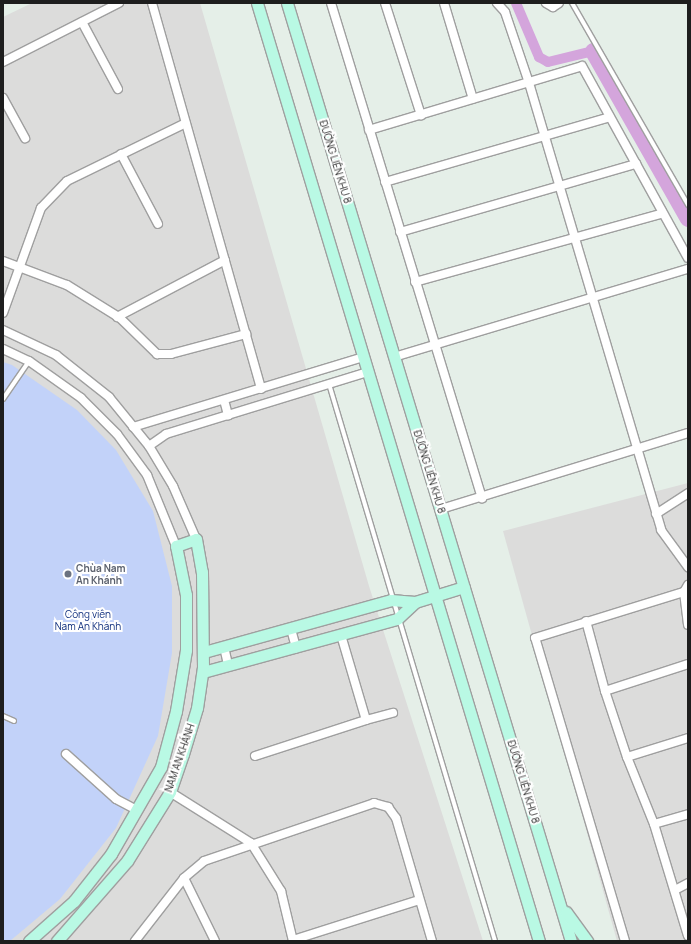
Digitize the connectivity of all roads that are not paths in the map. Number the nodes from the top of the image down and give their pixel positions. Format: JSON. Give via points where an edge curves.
{"nodes":[{"id":1,"x":119,"y":3,"type":"edge"},
{"id":2,"x":152,"y":3,"type":"edge"},
{"id":3,"x":257,"y":3,"type":"edge"},
{"id":4,"x":287,"y":3,"type":"edge"},
{"id":5,"x":331,"y":3,"type":"edge"},
{"id":6,"x":386,"y":3,"type":"edge"},
{"id":7,"x":444,"y":3,"type":"edge"},
{"id":8,"x":496,"y":3,"type":"edge"},
{"id":9,"x":546,"y":3,"type":"edge"},
{"id":10,"x":559,"y":3,"type":"edge"},
{"id":11,"x":572,"y":3,"type":"edge"},
{"id":12,"x":82,"y":22,"type":"junction"},
{"id":13,"x":3,"y":62,"type":"edge"},
{"id":14,"x":529,"y":83,"type":"junction"},
{"id":15,"x":118,"y":89,"type":"dead end"},
{"id":16,"x":3,"y":98,"type":"edge"},
{"id":17,"x":473,"y":99,"type":"junction"},
{"id":18,"x":421,"y":115,"type":"junction"},
{"id":19,"x":610,"y":117,"type":"junction"},
{"id":20,"x":186,"y":123,"type":"junction"},
{"id":21,"x":369,"y":130,"type":"junction"},
{"id":22,"x":545,"y":137,"type":"junction"},
{"id":23,"x":25,"y":138,"type":"dead end"},
{"id":24,"x":121,"y":154,"type":"junction"},
{"id":25,"x":636,"y":164,"type":"junction"},
{"id":26,"x":385,"y":182,"type":"junction"},
{"id":27,"x":559,"y":185,"type":"junction"},
{"id":28,"x":688,"y":204,"type":"edge"},
{"id":29,"x":663,"y":213,"type":"junction"},
{"id":30,"x":158,"y":224,"type":"dead end"},
{"id":31,"x":400,"y":232,"type":"junction"},
{"id":32,"x":574,"y":237,"type":"junction"},
{"id":33,"x":688,"y":258,"type":"edge"},
{"id":34,"x":225,"y":260,"type":"junction"},
{"id":35,"x":3,"y":261,"type":"edge"},
{"id":36,"x":20,"y":265,"type":"junction"},
{"id":37,"x":688,"y":270,"type":"edge"},
{"id":38,"x":415,"y":282,"type":"junction"},
{"id":39,"x":592,"y":298,"type":"junction"},
{"id":40,"x":3,"y":313,"type":"edge"},
{"id":41,"x":118,"y":317,"type":"junction"},
{"id":42,"x":3,"y":330,"type":"edge"},
{"id":43,"x":246,"y":334,"type":"junction"},
{"id":44,"x":434,"y":344,"type":"junction"},
{"id":45,"x":3,"y":349,"type":"edge"},
{"id":46,"x":363,"y":357,"type":"junction"},
{"id":47,"x":394,"y":357,"type":"junction"},
{"id":48,"x":29,"y":361,"type":"junction"},
{"id":49,"x":368,"y":372,"type":"junction"},
{"id":50,"x":329,"y":384,"type":"junction"},
{"id":51,"x":261,"y":389,"type":"junction"},
{"id":52,"x":3,"y":398,"type":"edge"},
{"id":53,"x":224,"y":400,"type":"junction"},
{"id":54,"x":228,"y":415,"type":"junction"},
{"id":55,"x":134,"y":427,"type":"junction"},
{"id":56,"x":688,"y":433,"type":"edge"},
{"id":57,"x":149,"y":446,"type":"junction"},
{"id":58,"x":637,"y":449,"type":"junction"},
{"id":59,"x":688,"y":493,"type":"edge"},
{"id":60,"x":482,"y":498,"type":"junction"},
{"id":61,"x":441,"y":509,"type":"junction"},
{"id":62,"x":656,"y":514,"type":"junction"},
{"id":63,"x":196,"y":539,"type":"junction"},
{"id":64,"x":176,"y":546,"type":"junction"},
{"id":65,"x":688,"y":567,"type":"edge"},
{"id":66,"x":464,"y":587,"type":"junction"},
{"id":67,"x":686,"y":589,"type":"edge"},
{"id":68,"x":435,"y":596,"type":"junction"},
{"id":69,"x":391,"y":600,"type":"junction"},
{"id":70,"x":415,"y":602,"type":"junction"},
{"id":71,"x":397,"y":619,"type":"junction"},
{"id":72,"x":586,"y":621,"type":"junction"},
{"id":73,"x":688,"y":625,"type":"edge"},
{"id":74,"x":291,"y":629,"type":"junction"},
{"id":75,"x":341,"y":636,"type":"junction"},
{"id":76,"x":224,"y":647,"type":"junction"},
{"id":77,"x":296,"y":648,"type":"junction"},
{"id":78,"x":204,"y":652,"type":"junction"},
{"id":79,"x":688,"y":664,"type":"edge"},
{"id":80,"x":228,"y":665,"type":"junction"},
{"id":81,"x":202,"y":672,"type":"junction"},
{"id":82,"x":605,"y":691,"type":"junction"},
{"id":83,"x":393,"y":713,"type":"dead end"},
{"id":84,"x":3,"y":716,"type":"edge"},
{"id":85,"x":366,"y":720,"type":"junction"},
{"id":86,"x":14,"y":721,"type":"dead end"},
{"id":87,"x":688,"y":738,"type":"edge"},
{"id":88,"x":66,"y":754,"type":"dead end"},
{"id":89,"x":255,"y":756,"type":"dead end"},
{"id":90,"x":627,"y":757,"type":"junction"},
{"id":91,"x":170,"y":792,"type":"junction"},
{"id":92,"x":137,"y":810,"type":"junction"},
{"id":93,"x":688,"y":814,"type":"edge"},
{"id":94,"x":654,"y":824,"type":"junction"},
{"id":95,"x":251,"y":844,"type":"junction"},
{"id":96,"x":184,"y":878,"type":"junction"},
{"id":97,"x":688,"y":883,"type":"edge"},
{"id":98,"x":675,"y":890,"type":"junction"},
{"id":99,"x":419,"y":900,"type":"junction"},
{"id":100,"x":560,"y":904,"type":"junction"},
{"id":101,"x":688,"y":936,"type":"edge"},
{"id":102,"x":293,"y":940,"type":"edge"},
{"id":103,"x":29,"y":941,"type":"edge"},
{"id":104,"x":57,"y":941,"type":"edge"},
{"id":105,"x":135,"y":941,"type":"edge"},
{"id":106,"x":215,"y":941,"type":"edge"},
{"id":107,"x":432,"y":941,"type":"edge"},
{"id":108,"x":494,"y":941,"type":"edge"},
{"id":109,"x":539,"y":941,"type":"edge"},
{"id":110,"x":571,"y":941,"type":"edge"},
{"id":111,"x":587,"y":941,"type":"edge"},
{"id":112,"x":624,"y":941,"type":"edge"}],
"edges":[{"from":1,"to":12,"type":"street"},
{"from":2,"to":20,"type":"street"},
{"from":3,"to":46,"type":"street"},
{"from":4,"to":47,"type":"street","name":"ĐƯỜNG LIÊN KHU 8"},
{"from":5,"to":21,"type":"street"},
{"from":6,"to":18,"type":"street"},
{"from":7,"to":17,"type":"street"},
{"from":8,"to":14,"type":"street","via":[[505,12]]},
{"from":9,"to":10,"type":"street","via":[[553,7]]},
{"from":11,"to":28,"type":"lane"},
{"from":12,"to":13,"type":"street"},
{"from":12,"to":15,"type":"street"},
{"from":14,"to":17,"type":"street"},
{"from":14,"to":19,"type":"street","via":[[582,66]]},
{"from":14,"to":22,"type":"street"},
{"from":16,"to":23,"type":"street"},
{"from":17,"to":18,"type":"street"},
{"from":18,"to":21,"type":"street"},
{"from":19,"to":22,"type":"street"},
{"from":19,"to":25,"type":"street"},
{"from":20,"to":24,"type":"street"},
{"from":20,"to":34,"type":"street"},
{"from":21,"to":26,"type":"street"},
{"from":22,"to":26,"type":"street"},
{"from":22,"to":27,"type":"street"},
{"from":24,"to":30,"type":"street"},
{"from":24,"to":36,"type":"street","via":[[67,181],[41,208]]},
{"from":25,"to":27,"type":"street"},
{"from":25,"to":29,"type":"street"},
{"from":26,"to":31,"type":"street"},
{"from":27,"to":31,"type":"street"},
{"from":27,"to":32,"type":"street"},
{"from":29,"to":32,"type":"street"},
{"from":29,"to":33,"type":"street"},
{"from":31,"to":38,"type":"street"},
{"from":32,"to":38,"type":"street"},
{"from":32,"to":39,"type":"street"},
{"from":34,"to":41,"type":"street"},
{"from":34,"to":43,"type":"street"},
{"from":35,"to":36,"type":"street"},
{"from":36,"to":40,"type":"street"},
{"from":36,"to":41,"type":"street","via":[[67,284]]},
{"from":37,"to":39,"type":"street"},
{"from":38,"to":44,"type":"street"},
{"from":39,"to":44,"type":"street"},
{"from":39,"to":58,"type":"street"},
{"from":41,"to":43,"type":"street","via":[[157,354],[171,354]]},
{"from":42,"to":55,"type":"street","via":[[56,355],[109,397]]},
{"from":43,"to":51,"type":"street"},
{"from":44,"to":47,"type":"street"},
{"from":44,"to":60,"type":"street"},
{"from":45,"to":48,"type":"street"},
{"from":46,"to":49,"type":"street"},
{"from":46,"to":51,"type":"street"},
{"from":47,"to":61,"type":"street","name":"ĐƯỜNG LIÊN KHU 8"},
{"from":48,"to":52,"type":"lane"},
{"from":48,"to":64,"type":"street","via":[[80,398],[117,434],[147,475]]},
{"from":49,"to":50,"type":"street"},
{"from":49,"to":68,"type":"street"},
{"from":50,"to":54,"type":"street"},
{"from":50,"to":69,"type":"lane"},
{"from":51,"to":53,"type":"street"},
{"from":53,"to":54,"type":"street"},
{"from":53,"to":55,"type":"street"},
{"from":54,"to":57,"type":"street","via":[[166,434]]},
{"from":55,"to":57,"type":"street"},
{"from":56,"to":58,"type":"street"},
{"from":57,"to":63,"type":"street","via":[[173,486]]},
{"from":58,"to":60,"type":"street"},
{"from":58,"to":62,"type":"street"},
{"from":59,"to":62,"type":"street"},
{"from":60,"to":61,"type":"street"},
{"from":61,"to":66,"type":"street","name":"ĐƯỜNG LIÊN KHU 8"},
{"from":62,"to":65,"type":"street","via":[[661,530]]},
{"from":63,"to":64,"type":"street"},
{"from":63,"to":78,"type":"street","name":"NAM AN KHÁNH","via":[[202,572]]},
{"from":64,"to":92,"type":"street","name":"NAM AN KHÁNH","via":[[186,596],[186,650],[176,711],[161,767]]},
{"from":66,"to":68,"type":"street"},
{"from":66,"to":100,"type":"street","name":"ĐƯỜNG LIÊN KHU 8"},
{"from":67,"to":72,"type":"street"},
{"from":67,"to":73,"type":"street"},
{"from":68,"to":70,"type":"street"},
{"from":68,"to":109,"type":"street"},
{"from":69,"to":70,"type":"street"},
{"from":69,"to":71,"type":"lane"},
{"from":69,"to":74,"type":"street"},
{"from":70,"to":71,"type":"street"},
{"from":71,"to":75,"type":"street"},
{"from":71,"to":108,"type":"lane"},
{"from":72,"to":82,"type":"street"},
{"from":72,"to":112,"type":"street","via":[[540,635],[534,643]]},
{"from":74,"to":76,"type":"street"},
{"from":74,"to":77,"type":"street"},
{"from":75,"to":77,"type":"street"},
{"from":75,"to":85,"type":"street"},
{"from":76,"to":78,"type":"street"},
{"from":76,"to":80,"type":"street"},
{"from":77,"to":80,"type":"street"},
{"from":78,"to":81,"type":"street","name":"NAM AN KHÁNH"},
{"from":79,"to":82,"type":"street"},
{"from":80,"to":81,"type":"street"},
{"from":81,"to":91,"type":"street","name":"NAM AN KHÁNH","via":[[197,708]]},
{"from":82,"to":90,"type":"street"},
{"from":83,"to":85,"type":"street"},
{"from":84,"to":86,"type":"lane"},
{"from":85,"to":89,"type":"street"},
{"from":87,"to":90,"type":"street"},
{"from":88,"to":92,"type":"street","via":[[116,799]]},
{"from":90,"to":94,"type":"street"},
{"from":91,"to":95,"type":"street"},
{"from":91,"to":104,"type":"street","name":"NAM AN KHÁNH","via":[[127,861]]},
{"from":92,"to":103,"type":"street","name":"NAM AN KHÁNH","via":[[111,854],[74,901]]},
{"from":93,"to":94,"type":"street"},
{"from":94,"to":98,"type":"street"},
{"from":95,"to":96,"type":"street","via":[[204,861]]},
{"from":95,"to":99,"type":"street","via":[[374,803],[388,807],[396,818]]},
{"from":95,"to":102,"type":"street","via":[[281,891]]},
{"from":96,"to":105,"type":"street"},
{"from":96,"to":106,"type":"street"},
{"from":97,"to":98,"type":"street"},
{"from":98,"to":101,"type":"street"},
{"from":99,"to":102,"type":"street"},
{"from":99,"to":107,"type":"street"},
{"from":100,"to":110,"type":"street","name":"ĐƯỜNG LIÊN KHU 8"},
{"from":100,"to":111,"type":"street"}]}
